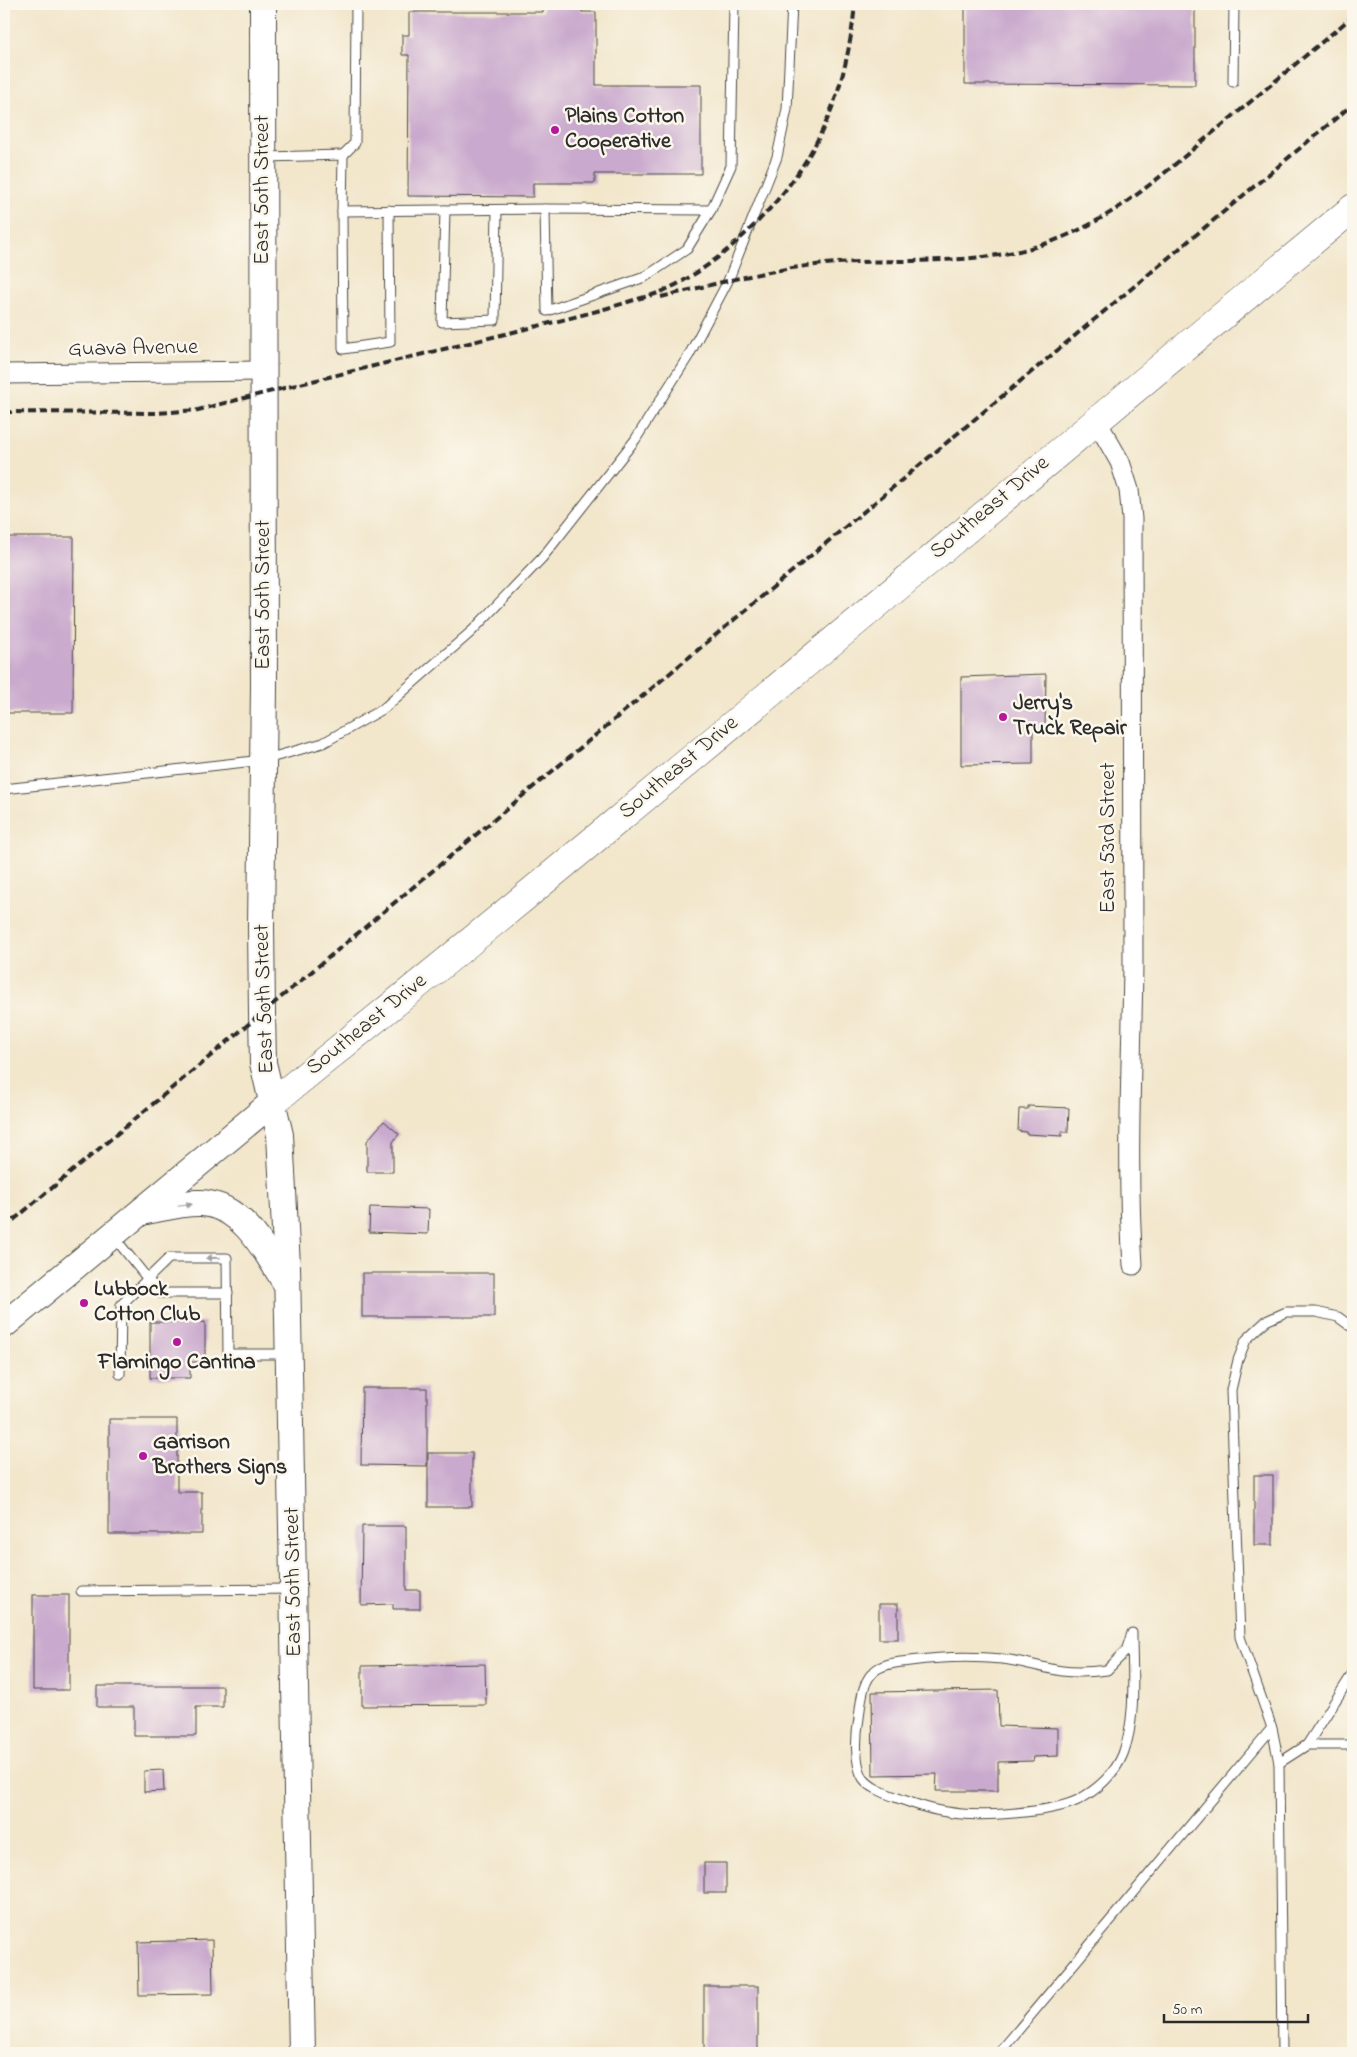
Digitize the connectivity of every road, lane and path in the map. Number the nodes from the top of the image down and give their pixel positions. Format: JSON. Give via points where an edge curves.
{"nodes":[{"id":1,"x":263,"y":4,"type":"edge"},
{"id":2,"x":356,"y":4,"type":"edge"},
{"id":3,"x":734,"y":4,"type":"edge"},
{"id":4,"x":792,"y":4,"type":"edge"},
{"id":5,"x":1234,"y":4,"type":"edge"},
{"id":6,"x":1233,"y":82,"type":"dead end"},
{"id":7,"x":343,"y":155,"type":"junction"},
{"id":8,"x":263,"y":157,"type":"junction"},
{"id":9,"x":1353,"y":208,"type":"edge"},
{"id":10,"x":546,"y":209,"type":"junction"},
{"id":11,"x":389,"y":210,"type":"junction"},
{"id":12,"x":445,"y":210,"type":"junction"},
{"id":13,"x":497,"y":210,"type":"junction"},
{"id":14,"x":712,"y":210,"type":"junction"},
{"id":15,"x":342,"y":211,"type":"junction"},
{"id":16,"x":263,"y":371,"type":"junction"},
{"id":17,"x":4,"y":374,"type":"edge"},
{"id":18,"x":1096,"y":420,"type":"junction"},
{"id":19,"x":263,"y":760,"type":"junction"},
{"id":20,"x":4,"y":789,"type":"edge"},
{"id":21,"x":273,"y":1102,"type":"junction"},
{"id":22,"x":137,"y":1213,"type":"junction"},
{"id":23,"x":112,"y":1234,"type":"junction"},
{"id":24,"x":1132,"y":1265,"type":"dead end"},
{"id":25,"x":148,"y":1279,"type":"junction"},
{"id":26,"x":287,"y":1285,"type":"junction"},
{"id":27,"x":228,"y":1293,"type":"junction"},
{"id":28,"x":4,"y":1325,"type":"edge"},
{"id":29,"x":1353,"y":1328,"type":"edge"},
{"id":30,"x":289,"y":1354,"type":"junction"},
{"id":31,"x":120,"y":1374,"type":"dead end"},
{"id":32,"x":294,"y":1589,"type":"junction"},
{"id":33,"x":81,"y":1591,"type":"dead end"},
{"id":34,"x":1132,"y":1633,"type":"joint"},
{"id":35,"x":1353,"y":1673,"type":"edge"},
{"id":36,"x":1272,"y":1728,"type":"junction"},
{"id":37,"x":1307,"y":1745,"type":"junction"},
{"id":38,"x":1353,"y":1745,"type":"edge"},
{"id":39,"x":1279,"y":1763,"type":"junction"},
{"id":40,"x":302,"y":2053,"type":"edge"},
{"id":41,"x":999,"y":2053,"type":"edge"},
{"id":42,"x":1282,"y":2053,"type":"edge"}],
"edges":[{"from":1,"to":8,"type":"main road","name":"East 50th Street"},
{"from":2,"to":7,"type":"lane","via":[[355,143]]},
{"from":3,"to":14,"type":"lane","via":[[731,166]]},
{"from":4,"to":19,"type":"lane","via":[[788,109],[777,157],[728,281],[689,355],[636,440],[542,558],[472,630],[383,709],[323,743]]},
{"from":5,"to":6,"type":"lane"},
{"from":7,"to":8,"type":"lane"},
{"from":7,"to":15,"type":"lane"},
{"from":8,"to":16,"type":"main road","name":"East 50th Street"},
{"from":9,"to":18,"type":"main road","name":"Southeast Drive"},
{"from":10,"to":13,"type":"lane"},
{"from":10,"to":14,"type":"lane"},
{"from":10,"to":14,"type":"lane","via":[[547,310],[645,277],[687,249]]},
{"from":11,"to":12,"type":"lane"},
{"from":11,"to":15,"type":"lane"},
{"from":11,"to":15,"type":"lane","via":[[390,342],[343,349]]},
{"from":12,"to":13,"type":"lane"},
{"from":12,"to":13,"type":"lane","via":[[442,322],[495,320]]},
{"from":16,"to":17,"type":"street","name":"Guava Avenue"},
{"from":16,"to":19,"type":"main road","name":"East 50th Street"},
{"from":18,"to":21,"type":"main road","name":"Southeast Drive"},
{"from":18,"to":24,"type":"street","name":"East 53rd Street","via":[[1120,462],[1129,490],[1132,519]]},
{"from":19,"to":20,"type":"lane"},
{"from":19,"to":21,"type":"main road","name":"East 50th Street","via":[[263,1063]]},
{"from":21,"to":22,"type":"main road","name":"Southeast Drive"},
{"from":21,"to":26,"type":"main road","name":"East 50th Street","via":[[280,1135]]},
{"from":22,"to":23,"type":"main road","name":"Southeast Drive"},
{"from":22,"to":26,"type":"main road","one_way":true,"via":[[203,1203],[229,1212],[248,1228]]},
{"from":23,"to":25,"type":"lane"},
{"from":23,"to":28,"type":"main road","name":"Southeast Drive"},
{"from":25,"to":27,"type":"lane","via":[[159,1293]]},
{"from":27,"to":25,"type":"lane","one_way":true,"via":[[227,1258],[169,1258]]},
{"from":25,"to":31,"type":"lane","via":[[120,1305]]},
{"from":26,"to":30,"type":"main road","name":"East 50th Street"},
{"from":27,"to":30,"type":"lane","via":[[228,1354]]},
{"from":29,"to":36,"type":"lane","via":[[1338,1317],[1316,1312],[1286,1312],[1266,1321],[1246,1340],[1231,1390],[1240,1637]]},
{"from":30,"to":32,"type":"main road","name":"East 50th Street"},
{"from":32,"to":33,"type":"lane"},
{"from":32,"to":40,"type":"main road","name":"East 50th Street"},
{"from":34,"to":34,"type":"lane","via":[[1126,1651],[1107,1670],[1083,1673],[1003,1659],[966,1658],[928,1658],[877,1669],[862,1696],[858,1721],[857,1760],[863,1778],[878,1790],[947,1813],[1048,1810],[1078,1800],[1103,1784],[1122,1756],[1131,1729]]},
{"from":35,"to":37,"type":"lane"},
{"from":36,"to":39,"type":"lane"},
{"from":36,"to":41,"type":"lane"},
{"from":37,"to":38,"type":"lane"},
{"from":37,"to":39,"type":"lane"},
{"from":39,"to":42,"type":"lane"}]}
